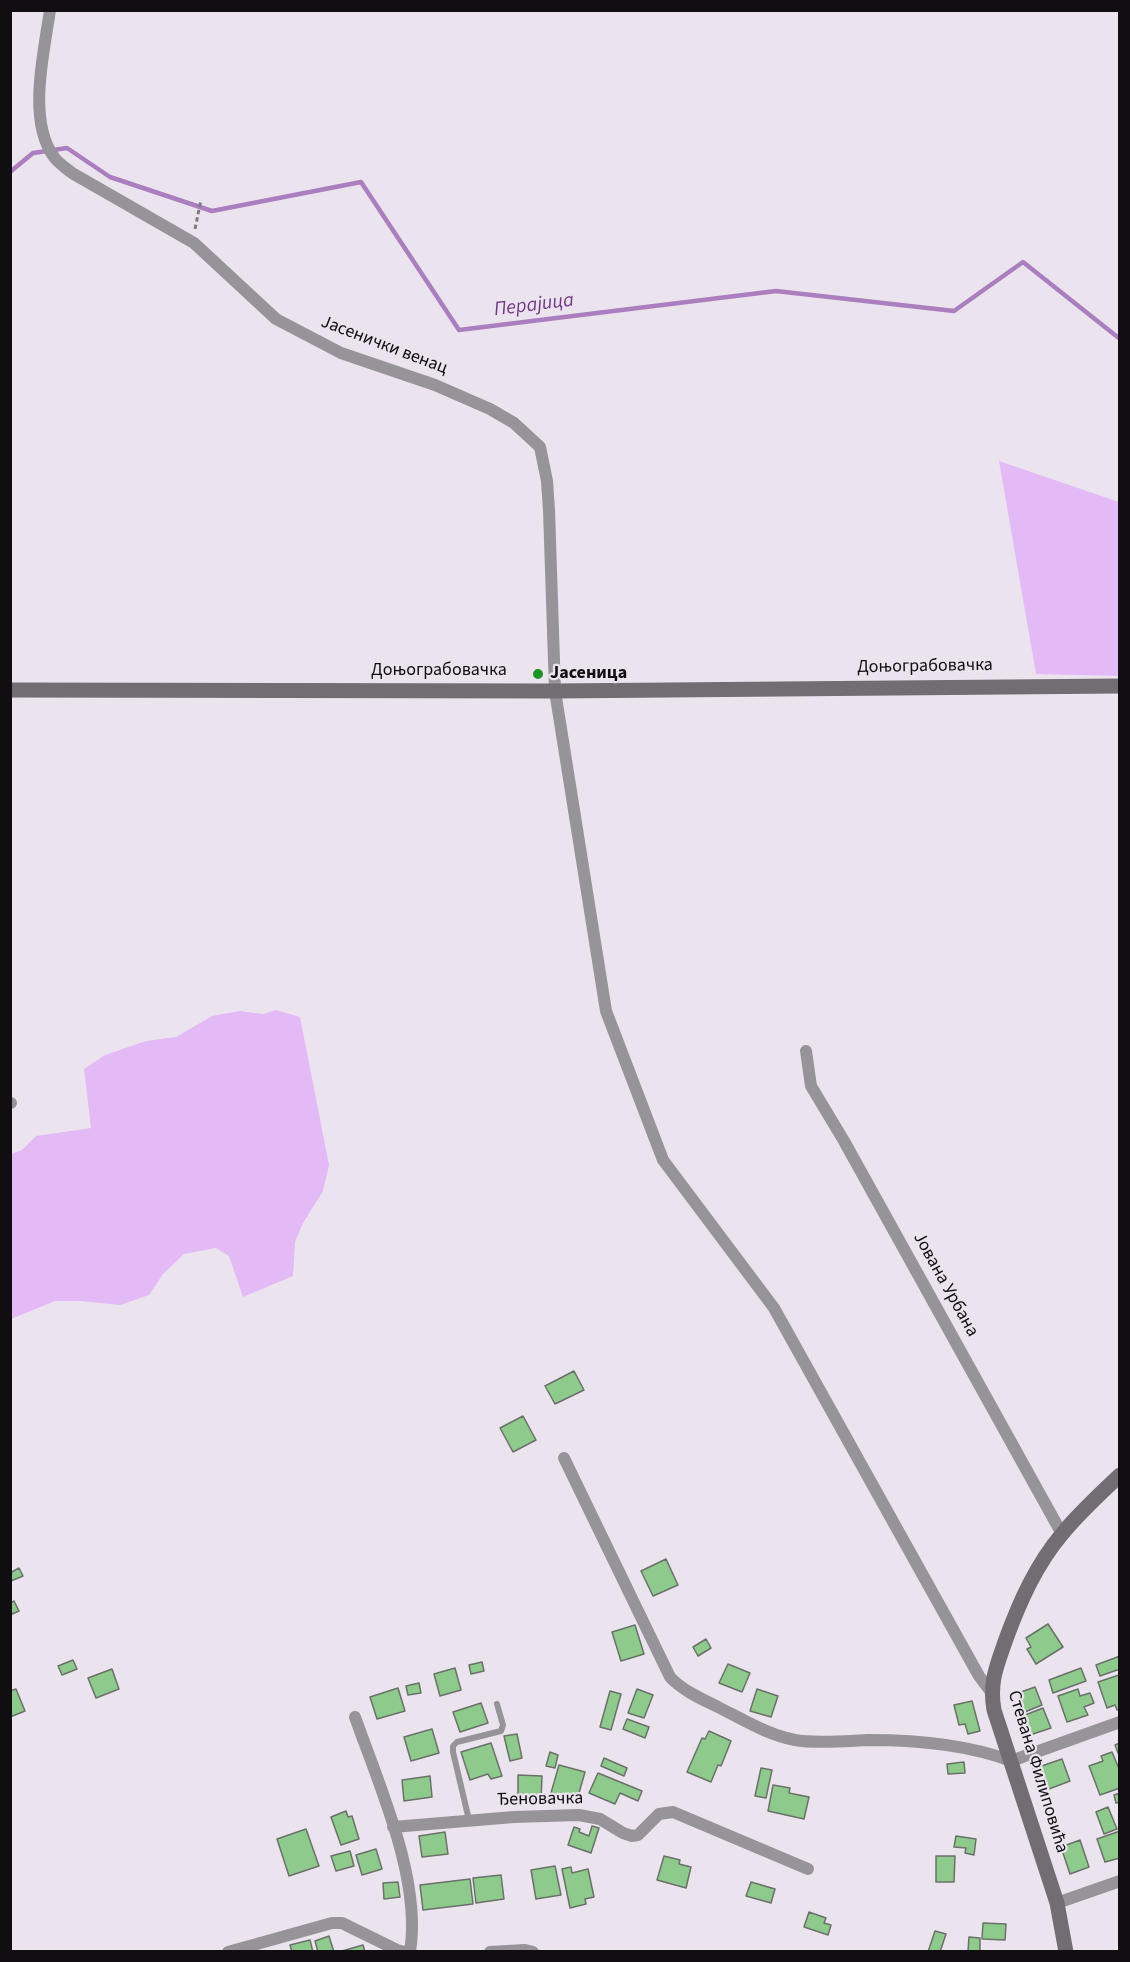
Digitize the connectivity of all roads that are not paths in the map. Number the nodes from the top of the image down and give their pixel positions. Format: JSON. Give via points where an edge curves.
{"nodes":[{"id":1,"x":50,"y":10,"type":"edge"},
{"id":2,"x":1119,"y":686,"type":"edge"},
{"id":3,"x":10,"y":690,"type":"edge"},
{"id":4,"x":555,"y":691,"type":"junction"},
{"id":5,"x":806,"y":1051,"type":"dead end"},
{"id":6,"x":564,"y":1458,"type":"dead end"},
{"id":7,"x":1119,"y":1475,"type":"edge"},
{"id":8,"x":1062,"y":1534,"type":"junction"},
{"id":9,"x":991,"y":1692,"type":"junction"},
{"id":10,"x":497,"y":1704,"type":"dead end"},
{"id":11,"x":355,"y":1717,"type":"dead end"},
{"id":12,"x":1119,"y":1722,"type":"edge"},
{"id":13,"x":1011,"y":1761,"type":"junction"},
{"id":14,"x":469,"y":1821,"type":"junction"},
{"id":15,"x":393,"y":1827,"type":"junction"},
{"id":16,"x":808,"y":1869,"type":"dead end"},
{"id":17,"x":1119,"y":1881,"type":"edge"},
{"id":18,"x":1057,"y":1903,"type":"junction"},
{"id":19,"x":228,"y":1952,"type":"edge"},
{"id":20,"x":405,"y":1952,"type":"edge"},
{"id":21,"x":410,"y":1952,"type":"edge"},
{"id":22,"x":490,"y":1952,"type":"edge"},
{"id":23,"x":533,"y":1952,"type":"edge"},
{"id":24,"x":1066,"y":1952,"type":"edge"}],
"edges":[{"from":1,"to":4,"type":"street","name":"Јасенички венац","via":[[39,104],[40,124],[55,159],[72,173],[194,243],[276,320],[341,353],[435,385],[490,409],[514,423],[540,447],[548,491]]},
{"from":2,"to":4,"type":"street","name":"Доњограбовачка"},
{"from":3,"to":4,"type":"street","name":"Доњограбовачка"},
{"from":4,"to":9,"type":"street","name":"Јасенички венац","via":[[606,1011],[663,1160],[774,1308]]},
{"from":5,"to":8,"type":"street","name":"Јована Урбана","via":[[811,1086]]},
{"from":6,"to":13,"type":"street","via":[[670,1677],[681,1688],[764,1731],[798,1741],[928,1744],[989,1752]]},
{"from":7,"to":8,"type":"street","name":"Стевана Филиповића"},
{"from":8,"to":9,"type":"street","name":"Стевана Филиповића","via":[[1028,1585],[998,1662]]},
{"from":9,"to":13,"type":"street","name":"Стевана Филиповића"},
{"from":10,"to":14,"type":"lane","via":[[501,1731],[453,1746]]},
{"from":11,"to":15,"type":"street"},
{"from":12,"to":13,"type":"street"},
{"from":13,"to":18,"type":"street","name":"Стевана Филиповића"},
{"from":14,"to":15,"type":"street","name":"Ђеновачка"},
{"from":14,"to":16,"type":"street","name":"Ђеновачка","via":[[586,1816],[632,1836],[638,1835],[658,1814],[673,1812]]},
{"from":15,"to":21,"type":"street","via":[[410,1894]]},
{"from":17,"to":18,"type":"street"},
{"from":18,"to":24,"type":"street","name":"Стевана Филиповића"},
{"from":19,"to":20,"type":"street","via":[[332,1923],[342,1923]]},
{"from":22,"to":23,"type":"street"}]}
